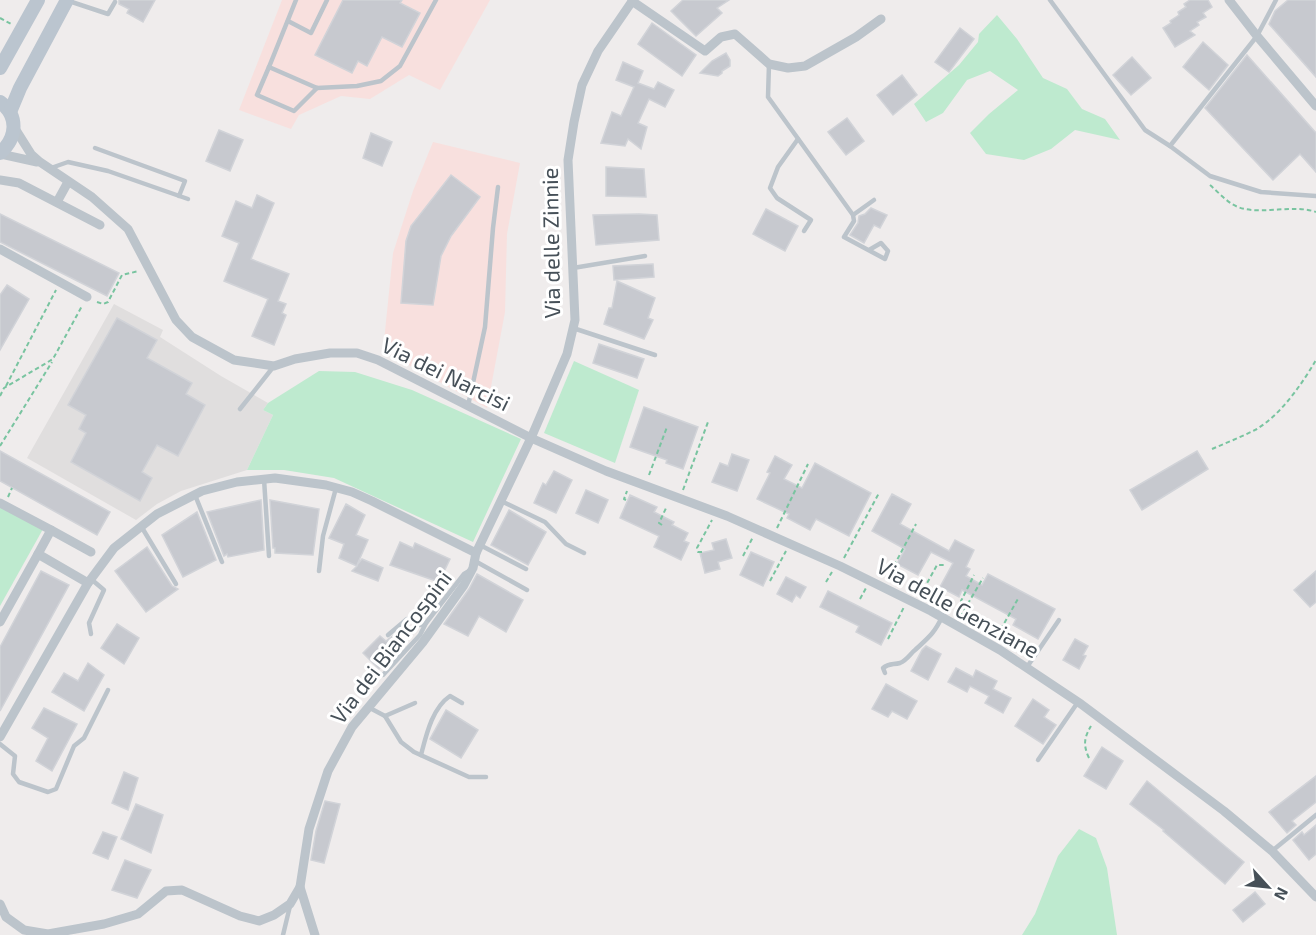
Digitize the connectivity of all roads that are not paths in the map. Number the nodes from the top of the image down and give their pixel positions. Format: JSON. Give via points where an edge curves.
{"nodes":[{"id":1,"x":38,"y":0,"type":"edge"},
{"id":2,"x":67,"y":0,"type":"edge"},
{"id":3,"x":296,"y":0,"type":"edge"},
{"id":4,"x":327,"y":0,"type":"edge"},
{"id":5,"x":436,"y":0,"type":"edge"},
{"id":6,"x":632,"y":0,"type":"edge"},
{"id":7,"x":1050,"y":0,"type":"edge"},
{"id":8,"x":1229,"y":0,"type":"edge"},
{"id":9,"x":1276,"y":0,"type":"edge"},
{"id":10,"x":115,"y":2,"type":"dead end"},
{"id":11,"x":881,"y":19,"type":"dead end"},
{"id":12,"x":288,"y":21,"type":"junction"},
{"id":13,"x":1257,"y":36,"type":"junction"},
{"id":14,"x":770,"y":64,"type":"junction"},
{"id":15,"x":269,"y":67,"type":"junction"},
{"id":16,"x":0,"y":68,"type":"edge"},
{"id":17,"x":317,"y":88,"type":"junction"},
{"id":18,"x":0,"y":102,"type":"edge"},
{"id":19,"x":1316,"y":106,"type":"edge"},
{"id":20,"x":10,"y":112,"type":"junction"},
{"id":21,"x":14,"y":127,"type":"junction"},
{"id":22,"x":798,"y":139,"type":"junction"},
{"id":23,"x":1170,"y":146,"type":"junction"},
{"id":24,"x":95,"y":148,"type":"dead end"},
{"id":25,"x":0,"y":153,"type":"edge"},
{"id":26,"x":40,"y":162,"type":"junction"},
{"id":27,"x":48,"y":169,"type":"junction"},
{"id":28,"x":0,"y":180,"type":"edge"},
{"id":29,"x":68,"y":182,"type":"junction"},
{"id":30,"x":498,"y":187,"type":"dead end"},
{"id":31,"x":179,"y":196,"type":"junction"},
{"id":32,"x":1316,"y":196,"type":"edge"},
{"id":33,"x":188,"y":199,"type":"dead end"},
{"id":34,"x":874,"y":200,"type":"dead end"},
{"id":35,"x":57,"y":202,"type":"junction"},
{"id":36,"x":853,"y":215,"type":"junction"},
{"id":37,"x":100,"y":225,"type":"dead end"},
{"id":38,"x":804,"y":231,"type":"dead end"},
{"id":39,"x":0,"y":249,"type":"edge"},
{"id":40,"x":869,"y":250,"type":"dead end"},
{"id":41,"x":645,"y":256,"type":"dead end"},
{"id":42,"x":573,"y":268,"type":"junction"},
{"id":43,"x":87,"y":297,"type":"road end"},
{"id":44,"x":573,"y":328,"type":"junction"},
{"id":45,"x":655,"y":355,"type":"dead end"},
{"id":46,"x":274,"y":366,"type":"junction"},
{"id":47,"x":468,"y":406,"type":"junction"},
{"id":48,"x":240,"y":409,"type":"dead end"},
{"id":49,"x":531,"y":438,"type":"junction"},
{"id":50,"x":264,"y":479,"type":"junction"},
{"id":51,"x":337,"y":488,"type":"junction"},
{"id":52,"x":195,"y":495,"type":"junction"},
{"id":53,"x":501,"y":501,"type":"junction"},
{"id":54,"x":0,"y":503,"type":"edge"},
{"id":55,"x":141,"y":526,"type":"junction"},
{"id":56,"x":51,"y":530,"type":"junction"},
{"id":57,"x":91,"y":552,"type":"dead end"},
{"id":58,"x":584,"y":553,"type":"dead end"},
{"id":59,"x":38,"y":554,"type":"junction"},
{"id":60,"x":269,"y":556,"type":"dead end"},
{"id":61,"x":476,"y":557,"type":"junction"},
{"id":62,"x":222,"y":562,"type":"dead end"},
{"id":63,"x":526,"y":569,"type":"dead end"},
{"id":64,"x":319,"y":571,"type":"dead end"},
{"id":65,"x":89,"y":581,"type":"junction"},
{"id":66,"x":176,"y":584,"type":"dead end"},
{"id":67,"x":527,"y":590,"type":"dead end"},
{"id":68,"x":942,"y":617,"type":"junction"},
{"id":69,"x":1,"y":618,"type":"edge"},
{"id":70,"x":1059,"y":620,"type":"dead end"},
{"id":71,"x":426,"y":623,"type":"junction"},
{"id":72,"x":91,"y":634,"type":"dead end"},
{"id":73,"x":388,"y":635,"type":"dead end"},
{"id":74,"x":1026,"y":668,"type":"junction"},
{"id":75,"x":370,"y":669,"type":"dead end"},
{"id":76,"x":885,"y":672,"type":"dead end"},
{"id":77,"x":108,"y":690,"type":"dead end"},
{"id":78,"x":1078,"y":702,"type":"junction"},
{"id":79,"x":415,"y":703,"type":"dead end"},
{"id":80,"x":462,"y":703,"type":"dead end"},
{"id":81,"x":368,"y":707,"type":"junction"},
{"id":82,"x":385,"y":716,"type":"junction"},
{"id":83,"x":0,"y":737,"type":"edge"},
{"id":84,"x":0,"y":744,"type":"edge"},
{"id":85,"x":421,"y":755,"type":"junction"},
{"id":86,"x":1038,"y":760,"type":"dead end"},
{"id":87,"x":486,"y":777,"type":"dead end"},
{"id":88,"x":1316,"y":814,"type":"edge"},
{"id":89,"x":1272,"y":851,"type":"junction"},
{"id":90,"x":300,"y":887,"type":"junction"},
{"id":91,"x":1316,"y":897,"type":"edge"},
{"id":92,"x":0,"y":904,"type":"edge"},
{"id":93,"x":291,"y":904,"type":"junction"},
{"id":94,"x":283,"y":935,"type":"edge"},
{"id":95,"x":315,"y":935,"type":"edge"}],
"edges":[{"from":1,"to":16,"type":"main road"},
{"from":2,"to":10,"type":"lane","via":[[108,14]]},
{"from":2,"to":20,"type":"main road"},
{"from":3,"to":12,"type":"lane"},
{"from":4,"to":12,"type":"lane","via":[[311,33]]},
{"from":5,"to":17,"type":"lane","via":[[400,66],[381,81]]},
{"from":6,"to":14,"type":"street","via":[[705,51],[721,37],[735,34]]},
{"from":6,"to":42,"type":"street","name":"Via delle Zinnie","via":[[598,51],[582,85],[568,160]]},
{"from":7,"to":23,"type":"lane","via":[[1145,130]]},
{"from":8,"to":13,"type":"street"},
{"from":9,"to":13,"type":"lane"},
{"from":11,"to":14,"type":"street","via":[[805,66]]},
{"from":12,"to":15,"type":"lane"},
{"from":13,"to":19,"type":"street"},
{"from":13,"to":23,"type":"lane"},
{"from":14,"to":22,"type":"lane","via":[[768,97]]},
{"from":15,"to":17,"type":"lane"},
{"from":15,"to":17,"type":"lane","via":[[257,95],[294,111]]},
{"from":18,"to":20,"type":"main road"},
{"from":20,"to":21,"type":"main road"},
{"from":21,"to":25,"type":"main road","via":[[12,138]]},
{"from":21,"to":26,"type":"street","name":"Via dei Narcisi"},
{"from":22,"to":36,"type":"lane"},
{"from":22,"to":38,"type":"lane","via":[[778,167],[770,188],[777,198],[811,220]]},
{"from":23,"to":32,"type":"lane","via":[[1210,176],[1261,192]]},
{"from":24,"to":31,"type":"lane","via":[[185,180]]},
{"from":25,"to":26,"type":"street","name":"Via dei Narcisi"},
{"from":26,"to":27,"type":"street","name":"Via dei Narcisi"},
{"from":27,"to":29,"type":"street","name":"Via dei Narcisi"},
{"from":27,"to":31,"type":"lane","via":[[68,162],[108,171]]},
{"from":28,"to":35,"type":"street","via":[[19,183]]},
{"from":29,"to":35,"type":"street"},
{"from":29,"to":46,"type":"street","name":"Via dei Narcisi","via":[[128,229],[176,320],[192,337],[234,360]]},
{"from":30,"to":47,"type":"lane","via":[[485,327]]},
{"from":31,"to":33,"type":"lane"},
{"from":34,"to":36,"type":"lane"},
{"from":35,"to":37,"type":"street"},
{"from":36,"to":40,"type":"lane","via":[[854,221],[844,237]]},
{"from":39,"to":43,"type":"street"},
{"from":41,"to":42,"type":"lane"},
{"from":42,"to":44,"type":"street","name":"Via delle Zinnie"},
{"from":44,"to":45,"type":"lane"},
{"from":44,"to":49,"type":"street","name":"Via delle Zinnie","via":[[567,354]]},
{"from":46,"to":47,"type":"street","name":"Via dei Narcisi","via":[[330,353],[357,354],[378,360]]},
{"from":46,"to":48,"type":"lane"},
{"from":47,"to":49,"type":"street","name":"Via dei Narcisi"},
{"from":49,"to":53,"type":"street","name":"Via delle Zinnie"},
{"from":49,"to":68,"type":"street","name":"Via delle Genziane","via":[[757,529]]},
{"from":50,"to":51,"type":"street"},
{"from":50,"to":52,"type":"street","via":[[237,482]]},
{"from":50,"to":60,"type":"lane"},
{"from":51,"to":61,"type":"street","via":[[372,501]]},
{"from":51,"to":64,"type":"lane","via":[[323,536]]},
{"from":52,"to":55,"type":"street"},
{"from":52,"to":62,"type":"lane"},
{"from":53,"to":58,"type":"lane","via":[[545,522],[566,544]]},
{"from":53,"to":61,"type":"street","name":"Via delle Zinnie"},
{"from":54,"to":56,"type":"street"},
{"from":55,"to":65,"type":"street","via":[[114,548]]},
{"from":55,"to":66,"type":"lane"},
{"from":56,"to":57,"type":"street"},
{"from":56,"to":59,"type":"street"},
{"from":59,"to":65,"type":"street"},
{"from":59,"to":69,"type":"street"},
{"from":61,"to":63,"type":"lane"},
{"from":61,"to":67,"type":"lane"},
{"from":61,"to":71,"type":"lane"},
{"from":61,"to":81,"type":"street","name":"Via dei Biancospini","via":[[464,585],[423,642]]},
{"from":65,"to":72,"type":"lane","via":[[104,590],[89,623]]},
{"from":65,"to":83,"type":"street"},
{"from":68,"to":74,"type":"street","name":"Via delle Genziane"},
{"from":68,"to":76,"type":"lane","via":[[926,642],[905,660],[888,663],[883,668]]},
{"from":70,"to":74,"type":"lane"},
{"from":71,"to":73,"type":"lane","via":[[420,625],[406,619]]},
{"from":71,"to":75,"type":"lane","via":[[420,635],[383,675]]},
{"from":74,"to":78,"type":"street","name":"Via delle Genziane"},
{"from":77,"to":84,"type":"lane","via":[[84,738],[74,746],[56,789],[48,792],[19,782],[13,774],[15,756]]},
{"from":78,"to":86,"type":"lane"},
{"from":78,"to":89,"type":"street","name":"Via delle Genziane"},
{"from":79,"to":82,"type":"lane"},
{"from":80,"to":85,"type":"lane","via":[[450,696],[441,702]]},
{"from":81,"to":82,"type":"lane"},
{"from":81,"to":90,"type":"street","name":"Via dei Biancospini","via":[[328,771],[309,829]]},
{"from":82,"to":85,"type":"lane","via":[[401,742]]},
{"from":85,"to":87,"type":"lane","via":[[470,777]]},
{"from":88,"to":89,"type":"lane"},
{"from":89,"to":91,"type":"street","name":"Via delle Genziane"},
{"from":90,"to":93,"type":"street"},
{"from":90,"to":95,"type":"street","name":"Via dei Biancospini"},
{"from":92,"to":93,"type":"street","via":[[6,917],[24,930],[48,934],[138,914],[166,891],[182,890],[260,921]]},
{"from":93,"to":94,"type":"lane"}]}
